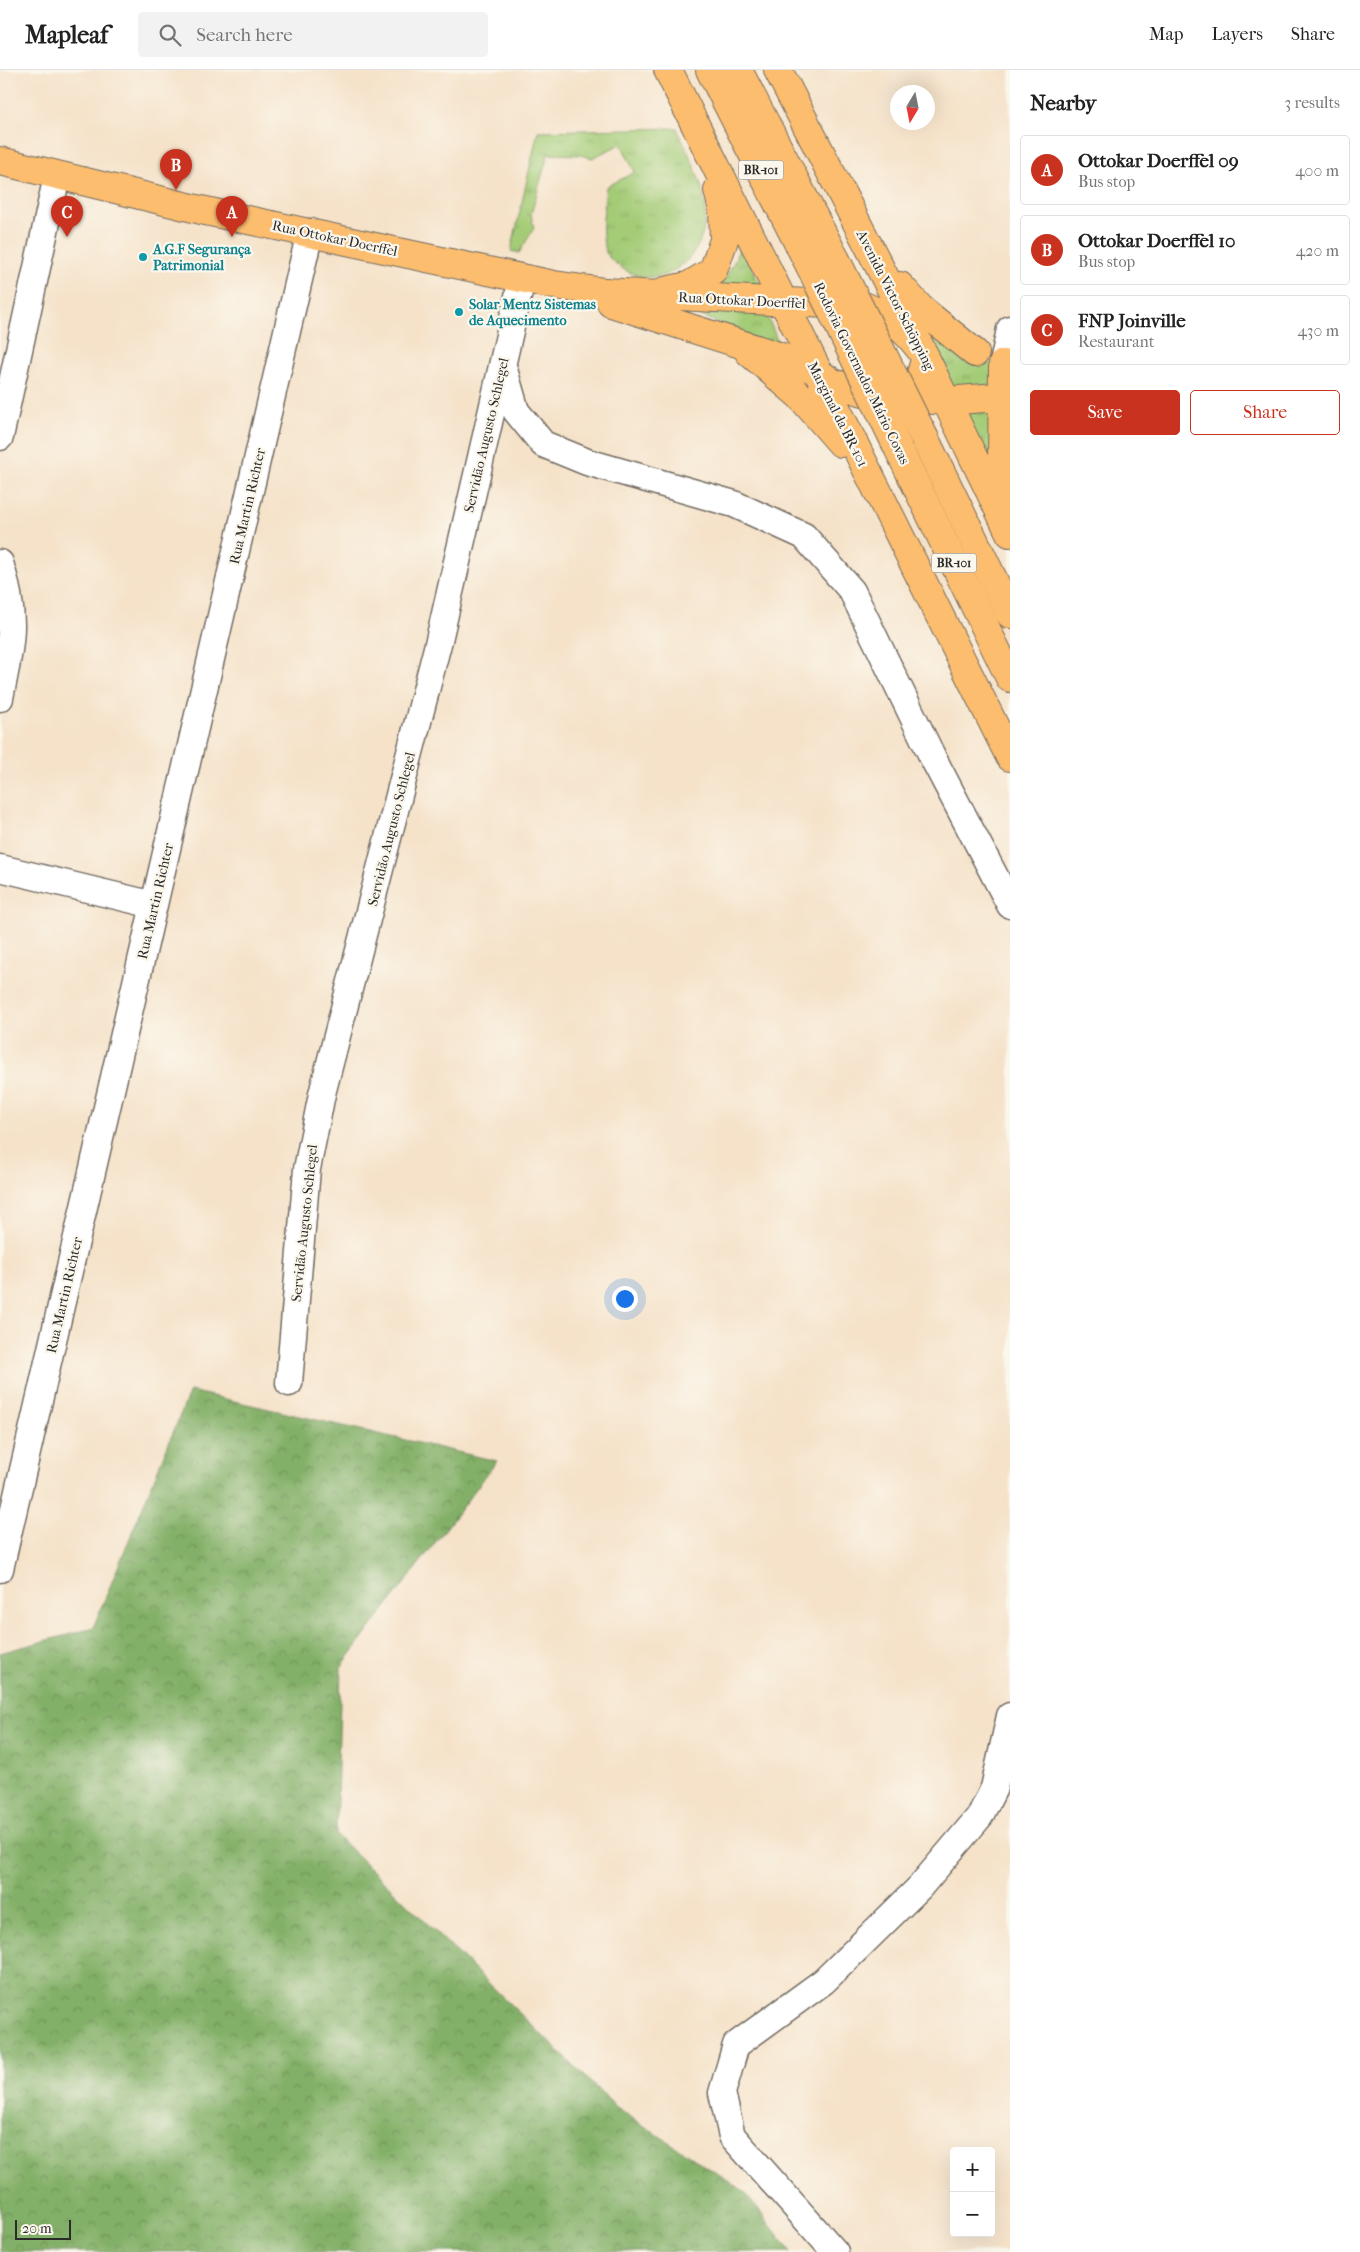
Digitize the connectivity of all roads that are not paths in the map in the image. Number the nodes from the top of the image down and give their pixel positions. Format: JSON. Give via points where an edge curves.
{"nodes":[{"id":1,"x":668,"y":70,"type":"edge"},
{"id":2,"x":710,"y":70,"type":"edge"},
{"id":3,"x":738,"y":70,"type":"edge"},
{"id":4,"x":778,"y":70,"type":"edge"},
{"id":5,"x":685,"y":104,"type":"junction"},
{"id":6,"x":0,"y":161,"type":"edge"},
{"id":7,"x":57,"y":176,"type":"junction"},
{"id":8,"x":310,"y":232,"type":"junction"},
{"id":9,"x":871,"y":251,"type":"junction"},
{"id":10,"x":522,"y":279,"type":"junction"},
{"id":11,"x":554,"y":285,"type":"junction"},
{"id":12,"x":646,"y":294,"type":"junction"},
{"id":13,"x":782,"y":303,"type":"junction"},
{"id":14,"x":840,"y":304,"type":"junction"},
{"id":15,"x":882,"y":313,"type":"junction"},
{"id":16,"x":909,"y":324,"type":"junction"},
{"id":17,"x":1010,"y":329,"type":"edge"},
{"id":18,"x":734,"y":340,"type":"junction"},
{"id":19,"x":975,"y":353,"type":"junction"},
{"id":20,"x":925,"y":356,"type":"junction"},
{"id":21,"x":502,"y":365,"type":"junction"},
{"id":22,"x":1006,"y":366,"type":"edge"},
{"id":23,"x":815,"y":370,"type":"junction"},
{"id":24,"x":894,"y":396,"type":"junction"},
{"id":25,"x":1006,"y":397,"type":"edge"},
{"id":26,"x":946,"y":401,"type":"junction"},
{"id":27,"x":1006,"y":436,"type":"edge"},
{"id":28,"x":0,"y":437,"type":"edge"},
{"id":29,"x":868,"y":473,"type":"junction"},
{"id":30,"x":1010,"y":505,"type":"edge"},
{"id":31,"x":1010,"y":533,"type":"edge"},
{"id":32,"x":0,"y":563,"type":"edge"},
{"id":33,"x":1010,"y":614,"type":"edge"},
{"id":34,"x":1010,"y":678,"type":"edge"},
{"id":35,"x":0,"y":698,"type":"edge"},
{"id":36,"x":1010,"y":757,"type":"edge"},
{"id":37,"x":0,"y":868,"type":"edge"},
{"id":38,"x":1010,"y":904,"type":"edge"},
{"id":39,"x":154,"y":905,"type":"junction"},
{"id":40,"x":289,"y":1383,"type":"dead end"},
{"id":41,"x":0,"y":1569,"type":"edge"},
{"id":42,"x":1010,"y":1716,"type":"edge"},
{"id":43,"x":835,"y":2252,"type":"edge"}],
"edges":[{"from":1,"to":5,"type":"main road","name":"Marginal da BR-101"},
{"from":2,"to":34,"type":"main road","name":"Rodovia Governador Mário Covas","number":"BR-101","bridge":true,"via":[[812,270]]},
{"from":3,"to":33,"type":"main road","name":"Rodovia Governador Mário Covas","number":"BR-101","bridge":true,"via":[[836,260]]},
{"from":4,"to":9,"type":"main road","name":"Avenida Victor Schöpping"},
{"from":5,"to":12,"type":"main road","via":[[715,181],[723,210],[724,240],[713,271],[688,286]]},
{"from":5,"to":13,"type":"main road","name":"Marginal da BR-101"},
{"from":6,"to":7,"type":"main road","name":"Rua Ottokar Doerffel"},
{"from":7,"to":8,"type":"main road","name":"Rua Ottokar Doerffel"},
{"from":7,"to":28,"type":"street"},
{"from":8,"to":10,"type":"main road","name":"Rua Ottokar Doerffel"},
{"from":8,"to":39,"type":"street","name":"Rua Martin Richter"},
{"from":9,"to":16,"type":"main road","name":"Avenida Victor Schöpping"},
{"from":9,"to":19,"type":"main road","via":[[920,309]]},
{"from":10,"to":11,"type":"main road","name":"Rua Ottokar Doerffel"},
{"from":10,"to":21,"type":"street","name":"Servidão Augusto Schlegel"},
{"from":11,"to":12,"type":"main road","name":"Rua Ottokar Doerffel"},
{"from":11,"to":18,"type":"main road","name":"Rua Ottokar Doerffel"},
{"from":12,"to":13,"type":"main road","name":"Rua Ottokar Doerffel"},
{"from":13,"to":14,"type":"main road","name":"Rua Ottokar Doerffel"},
{"from":13,"to":23,"type":"main road","name":"Marginal da BR-101"},
{"from":14,"to":15,"type":"main road","via":[[864,306]]},
{"from":14,"to":23,"type":"main road","via":[[821,316],[809,335]]},
{"from":15,"to":16,"type":"main road"},
{"from":15,"to":20,"type":"main road","via":[[912,338]]},
{"from":16,"to":19,"type":"main road"},
{"from":16,"to":20,"type":"main road","name":"Avenida Victor Schöpping"},
{"from":17,"to":22,"type":"street"},
{"from":18,"to":23,"type":"main road","name":"Rua Ottokar Doerffel"},
{"from":18,"to":29,"type":"main road","via":[[800,396]]},
{"from":19,"to":22,"type":"main road"},
{"from":20,"to":24,"type":"main road","via":[[923,371],[915,386]]},
{"from":20,"to":26,"type":"main road","name":"Avenida Victor Schöpping"},
{"from":21,"to":38,"type":"street","via":[[516,411],[542,444],[587,462],[734,504],[804,536],[852,591],[933,758]]},
{"from":21,"to":40,"type":"street","name":"Servidão Augusto Schlegel","via":[[439,640],[322,1094],[307,1169]]},
{"from":22,"to":25,"type":"main road"},
{"from":23,"to":24,"type":"main road","via":[[833,383],[854,391]]},
{"from":23,"to":29,"type":"main road","name":"Marginal da BR-101"},
{"from":24,"to":26,"type":"main road"},
{"from":25,"to":26,"type":"main road"},
{"from":25,"to":27,"type":"main road"},
{"from":26,"to":31,"type":"main road","name":"Avenida Victor Schöpping"},
{"from":27,"to":30,"type":"main road","via":[[1002,459]]},
{"from":29,"to":36,"type":"main road","name":"Marginal da BR-101"},
{"from":32,"to":35,"type":"street","via":[[7,586],[12,625]]},
{"from":37,"to":39,"type":"street"},
{"from":39,"to":41,"type":"street","name":"Rua Martin Richter"},
{"from":42,"to":43,"type":"street","via":[[994,1788],[980,1816],[919,1888],[824,1981],[736,2045],[722,2093],[732,2136]]}]}
